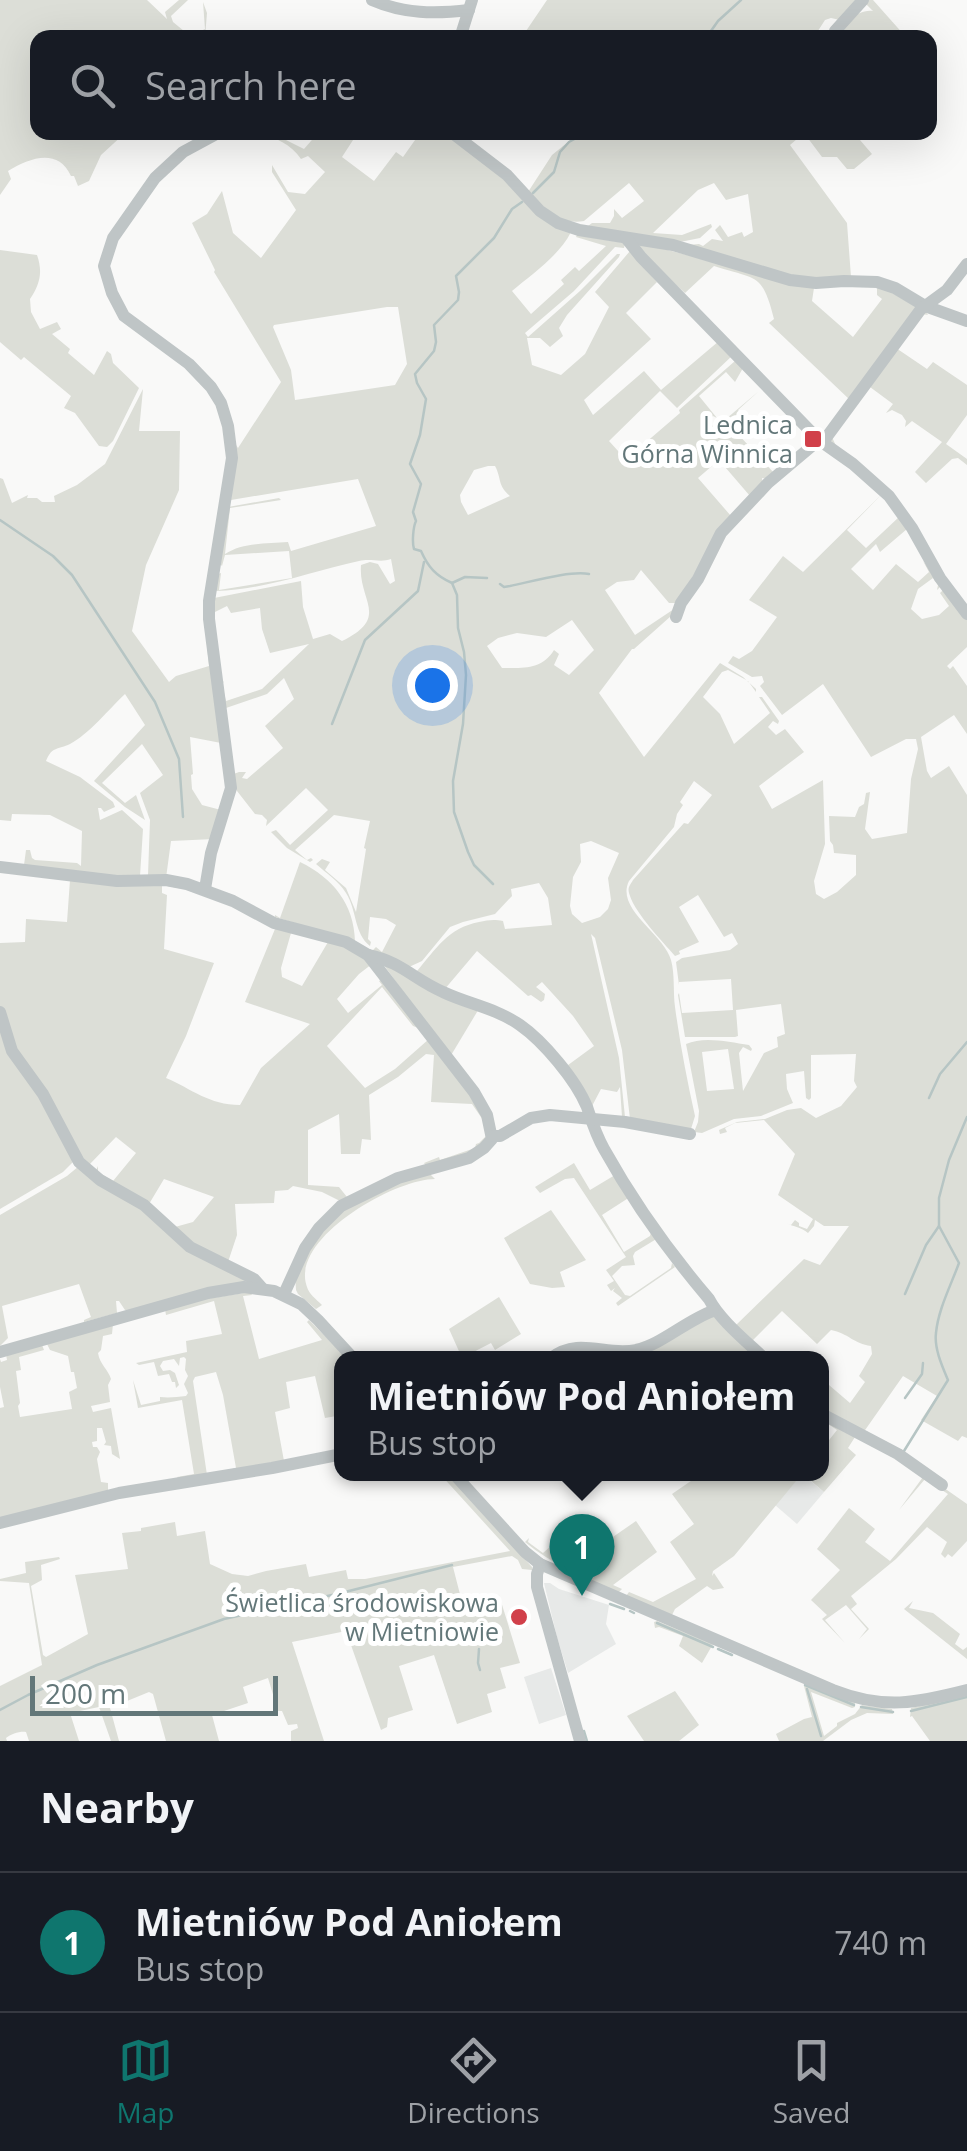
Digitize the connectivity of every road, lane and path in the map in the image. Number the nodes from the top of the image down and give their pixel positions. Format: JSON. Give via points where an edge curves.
{"nodes":[{"id":1,"x":372,"y":0,"type":"edge"},
{"id":2,"x":862,"y":0,"type":"edge"},
{"id":3,"x":470,"y":5,"type":"edge"},
{"id":4,"x":462,"y":30,"type":"edge"},
{"id":5,"x":835,"y":30,"type":"dead end"},
{"id":6,"x":205,"y":140,"type":"edge"},
{"id":7,"x":461,"y":140,"type":"edge"},
{"id":8,"x":626,"y":238,"type":"junction"},
{"id":9,"x":967,"y":264,"type":"edge"},
{"id":10,"x":925,"y":306,"type":"junction"},
{"id":11,"x":967,"y":321,"type":"edge"},
{"id":12,"x":821,"y":441,"type":"junction"},
{"id":13,"x":967,"y":614,"type":"edge"},
{"id":14,"x":676,"y":616,"type":"dead end"},
{"id":15,"x":0,"y":867,"type":"edge"},
{"id":16,"x":205,"y":889,"type":"junction"},
{"id":17,"x":368,"y":955,"type":"junction"},
{"id":18,"x":0,"y":1012,"type":"edge"},
{"id":19,"x":589,"y":1118,"type":"junction"},
{"id":20,"x":690,"y":1134,"type":"dead end"},
{"id":21,"x":492,"y":1136,"type":"junction"},
{"id":22,"x":262,"y":1288,"type":"junction"},
{"id":23,"x":284,"y":1294,"type":"junction"},
{"id":24,"x":714,"y":1311,"type":"junction"},
{"id":25,"x":346,"y":1351,"type":"edge"},
{"id":26,"x":564,"y":1351,"type":"edge"},
{"id":27,"x":618,"y":1351,"type":"edge"},
{"id":28,"x":618,"y":1351,"type":"edge"},
{"id":29,"x":757,"y":1351,"type":"edge"},
{"id":30,"x":0,"y":1352,"type":"edge"},
{"id":31,"x":829,"y":1418,"type":"edge"},
{"id":32,"x":334,"y":1456,"type":"edge"},
{"id":33,"x":460,"y":1481,"type":"edge"},
{"id":34,"x":942,"y":1484,"type":"dead end"},
{"id":35,"x":0,"y":1523,"type":"edge"},
{"id":36,"x":540,"y":1564,"type":"junction"},
{"id":37,"x":967,"y":1690,"type":"edge"},
{"id":38,"x":580,"y":1741,"type":"edge"}],
"edges":[{"from":1,"to":3,"type":"street","via":[[428,14]]},
{"from":2,"to":5,"type":"street"},
{"from":3,"to":4,"type":"street"},
{"from":6,"to":16,"type":"street","via":[[155,178],[113,238],[104,266],[124,316],[211,386],[232,442],[209,601],[231,788]]},
{"from":7,"to":8,"type":"street","via":[[558,223]]},
{"from":8,"to":10,"type":"street","via":[[674,245],[790,280],[877,282]]},
{"from":8,"to":12,"type":"street"},
{"from":9,"to":10,"type":"street"},
{"from":10,"to":11,"type":"street"},
{"from":10,"to":12,"type":"street"},
{"from":12,"to":13,"type":"street","via":[[889,496]]},
{"from":12,"to":14,"type":"street","via":[[721,533]]},
{"from":15,"to":16,"type":"street"},
{"from":16,"to":17,"type":"street"},
{"from":17,"to":19,"type":"street","via":[[522,1026],[568,1076]]},
{"from":17,"to":21,"type":"street","via":[[474,1092]]},
{"from":18,"to":22,"type":"street","via":[[12,1051],[79,1162],[144,1205],[190,1247]]},
{"from":19,"to":20,"type":"street"},
{"from":19,"to":21,"type":"street","via":[[540,1116]]},
{"from":19,"to":24,"type":"street","via":[[641,1211]]},
{"from":21,"to":23,"type":"street","via":[[469,1158],[398,1178],[341,1206],[305,1248]]},
{"from":22,"to":23,"type":"street"},
{"from":22,"to":30,"type":"street","via":[[222,1289]]},
{"from":23,"to":25,"type":"street"},
{"from":24,"to":28,"type":"street","via":[[636,1350]]},
{"from":24,"to":29,"type":"street"},
{"from":26,"to":27,"type":"street"},
{"from":31,"to":34,"type":"street"},
{"from":32,"to":35,"type":"street"},
{"from":33,"to":36,"type":"street"},
{"from":36,"to":37,"type":"street","via":[[851,1697],[907,1704]]},
{"from":36,"to":38,"type":"street","via":[[537,1587]]}]}
